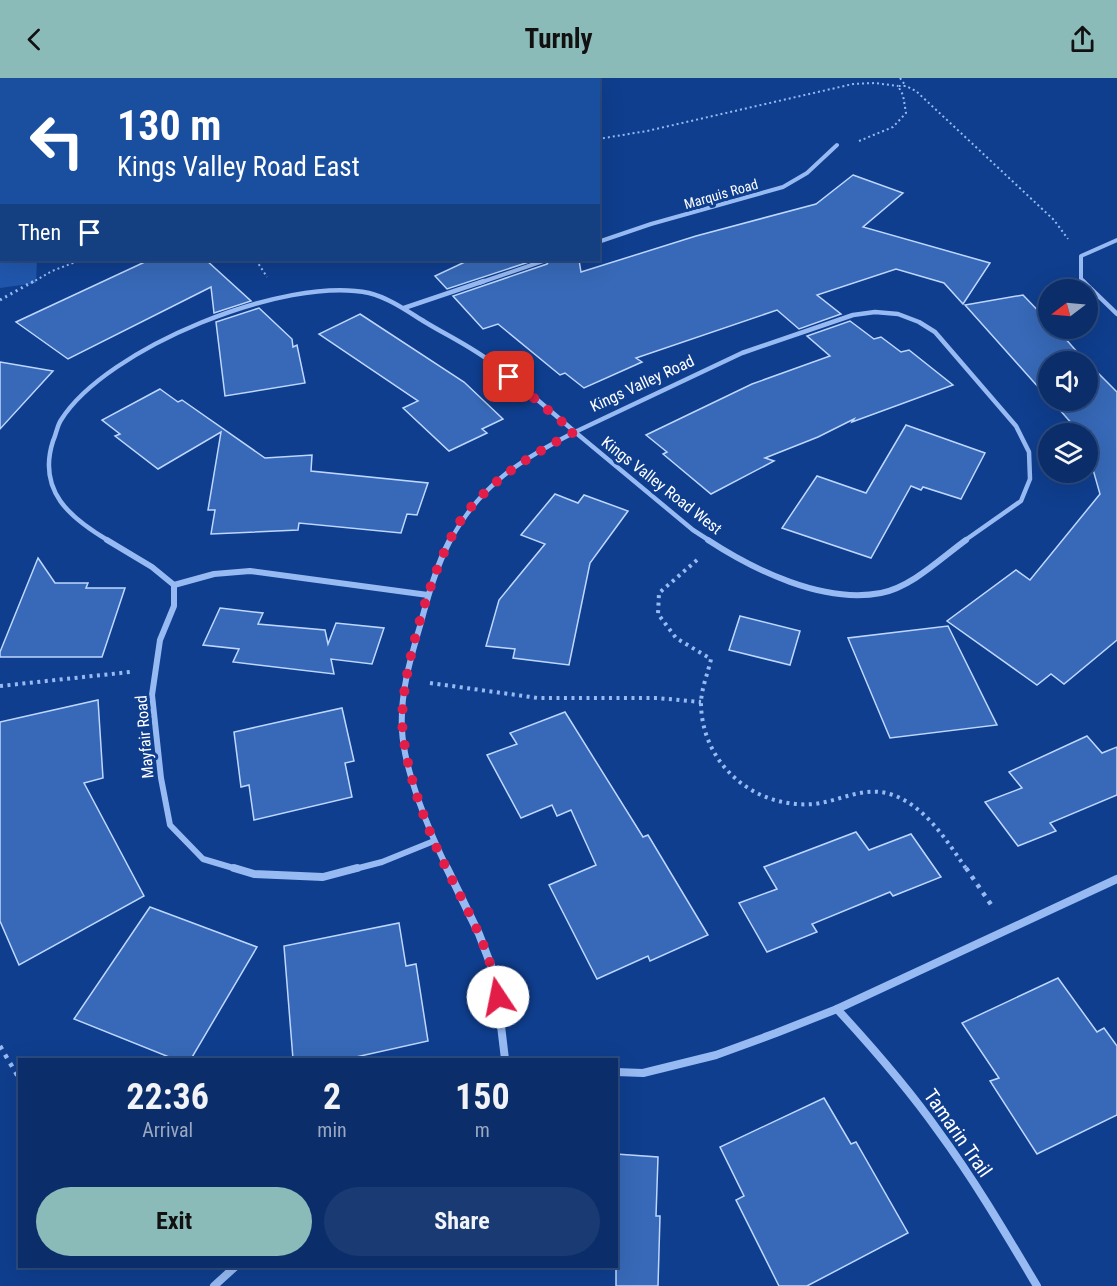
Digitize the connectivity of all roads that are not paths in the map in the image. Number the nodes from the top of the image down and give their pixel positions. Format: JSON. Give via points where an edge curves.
{"nodes":[{"id":1,"x":837,"y":145,"type":"road end"},
{"id":2,"x":1117,"y":240,"type":"edge"},
{"id":3,"x":600,"y":241,"type":"edge"},
{"id":4,"x":543,"y":261,"type":"edge"},
{"id":5,"x":404,"y":308,"type":"junction"},
{"id":6,"x":1117,"y":314,"type":"edge"},
{"id":7,"x":853,"y":315,"type":"joint"},
{"id":8,"x":574,"y":432,"type":"junction"},
{"id":9,"x":174,"y":585,"type":"junction"},
{"id":10,"x":428,"y":595,"type":"junction"},
{"id":11,"x":434,"y":842,"type":"junction"},
{"id":12,"x":1117,"y":879,"type":"edge"},
{"id":13,"x":837,"y":1009,"type":"junction"},
{"id":14,"x":506,"y":1058,"type":"edge"},
{"id":15,"x":618,"y":1072,"type":"edge"},
{"id":16,"x":234,"y":1268,"type":"edge"},
{"id":17,"x":214,"y":1286,"type":"edge"},
{"id":18,"x":1037,"y":1286,"type":"edge"}],
"edges":[{"from":1,"to":3,"type":"street","name":"Marquis Road","via":[[807,173],[783,187]]},
{"from":2,"to":6,"type":"street","via":[[1081,256],[1081,279]]},
{"from":4,"to":5,"type":"street"},
{"from":5,"to":8,"type":"street","name":"Kings Valley Road West","via":[[493,363]]},
{"from":5,"to":9,"type":"street","name":"Kings Valley Road West","via":[[363,291],[336,290],[238,308],[139,353],[90,383],[64,412],[50,443],[48,473],[56,494],[72,514],[103,538],[150,565]]},
{"from":7,"to":8,"type":"street","name":"Kings Valley Road","via":[[742,353]]},
{"from":7,"to":8,"type":"street","name":"Kings Valley Road West","via":[[898,314],[935,332],[1016,426],[1029,452],[1030,478],[1021,501],[907,582],[881,593],[846,594],[800,586],[744,562],[693,530]]},
{"from":8,"to":10,"type":"street","name":"Kings Valley Road","via":[[524,459],[464,515],[441,557]]},
{"from":9,"to":10,"type":"street","via":[[214,574],[250,571]]},
{"from":9,"to":11,"type":"street","name":"Mayfair Road","via":[[174,606],[160,640],[152,695],[170,825],[203,860],[254,874],[323,877],[382,862]]},
{"from":10,"to":11,"type":"street","name":"Kings Valley Road","via":[[405,680],[402,731],[413,781]]},
{"from":11,"to":14,"type":"street","name":"Kings Valley Road","via":[[495,976]]},
{"from":12,"to":13,"type":"street"},
{"from":13,"to":15,"type":"street","via":[[716,1055],[643,1073]]},
{"from":13,"to":18,"type":"street","name":"Tamarin Trail","via":[[924,1110]]},
{"from":16,"to":17,"type":"street"}]}
